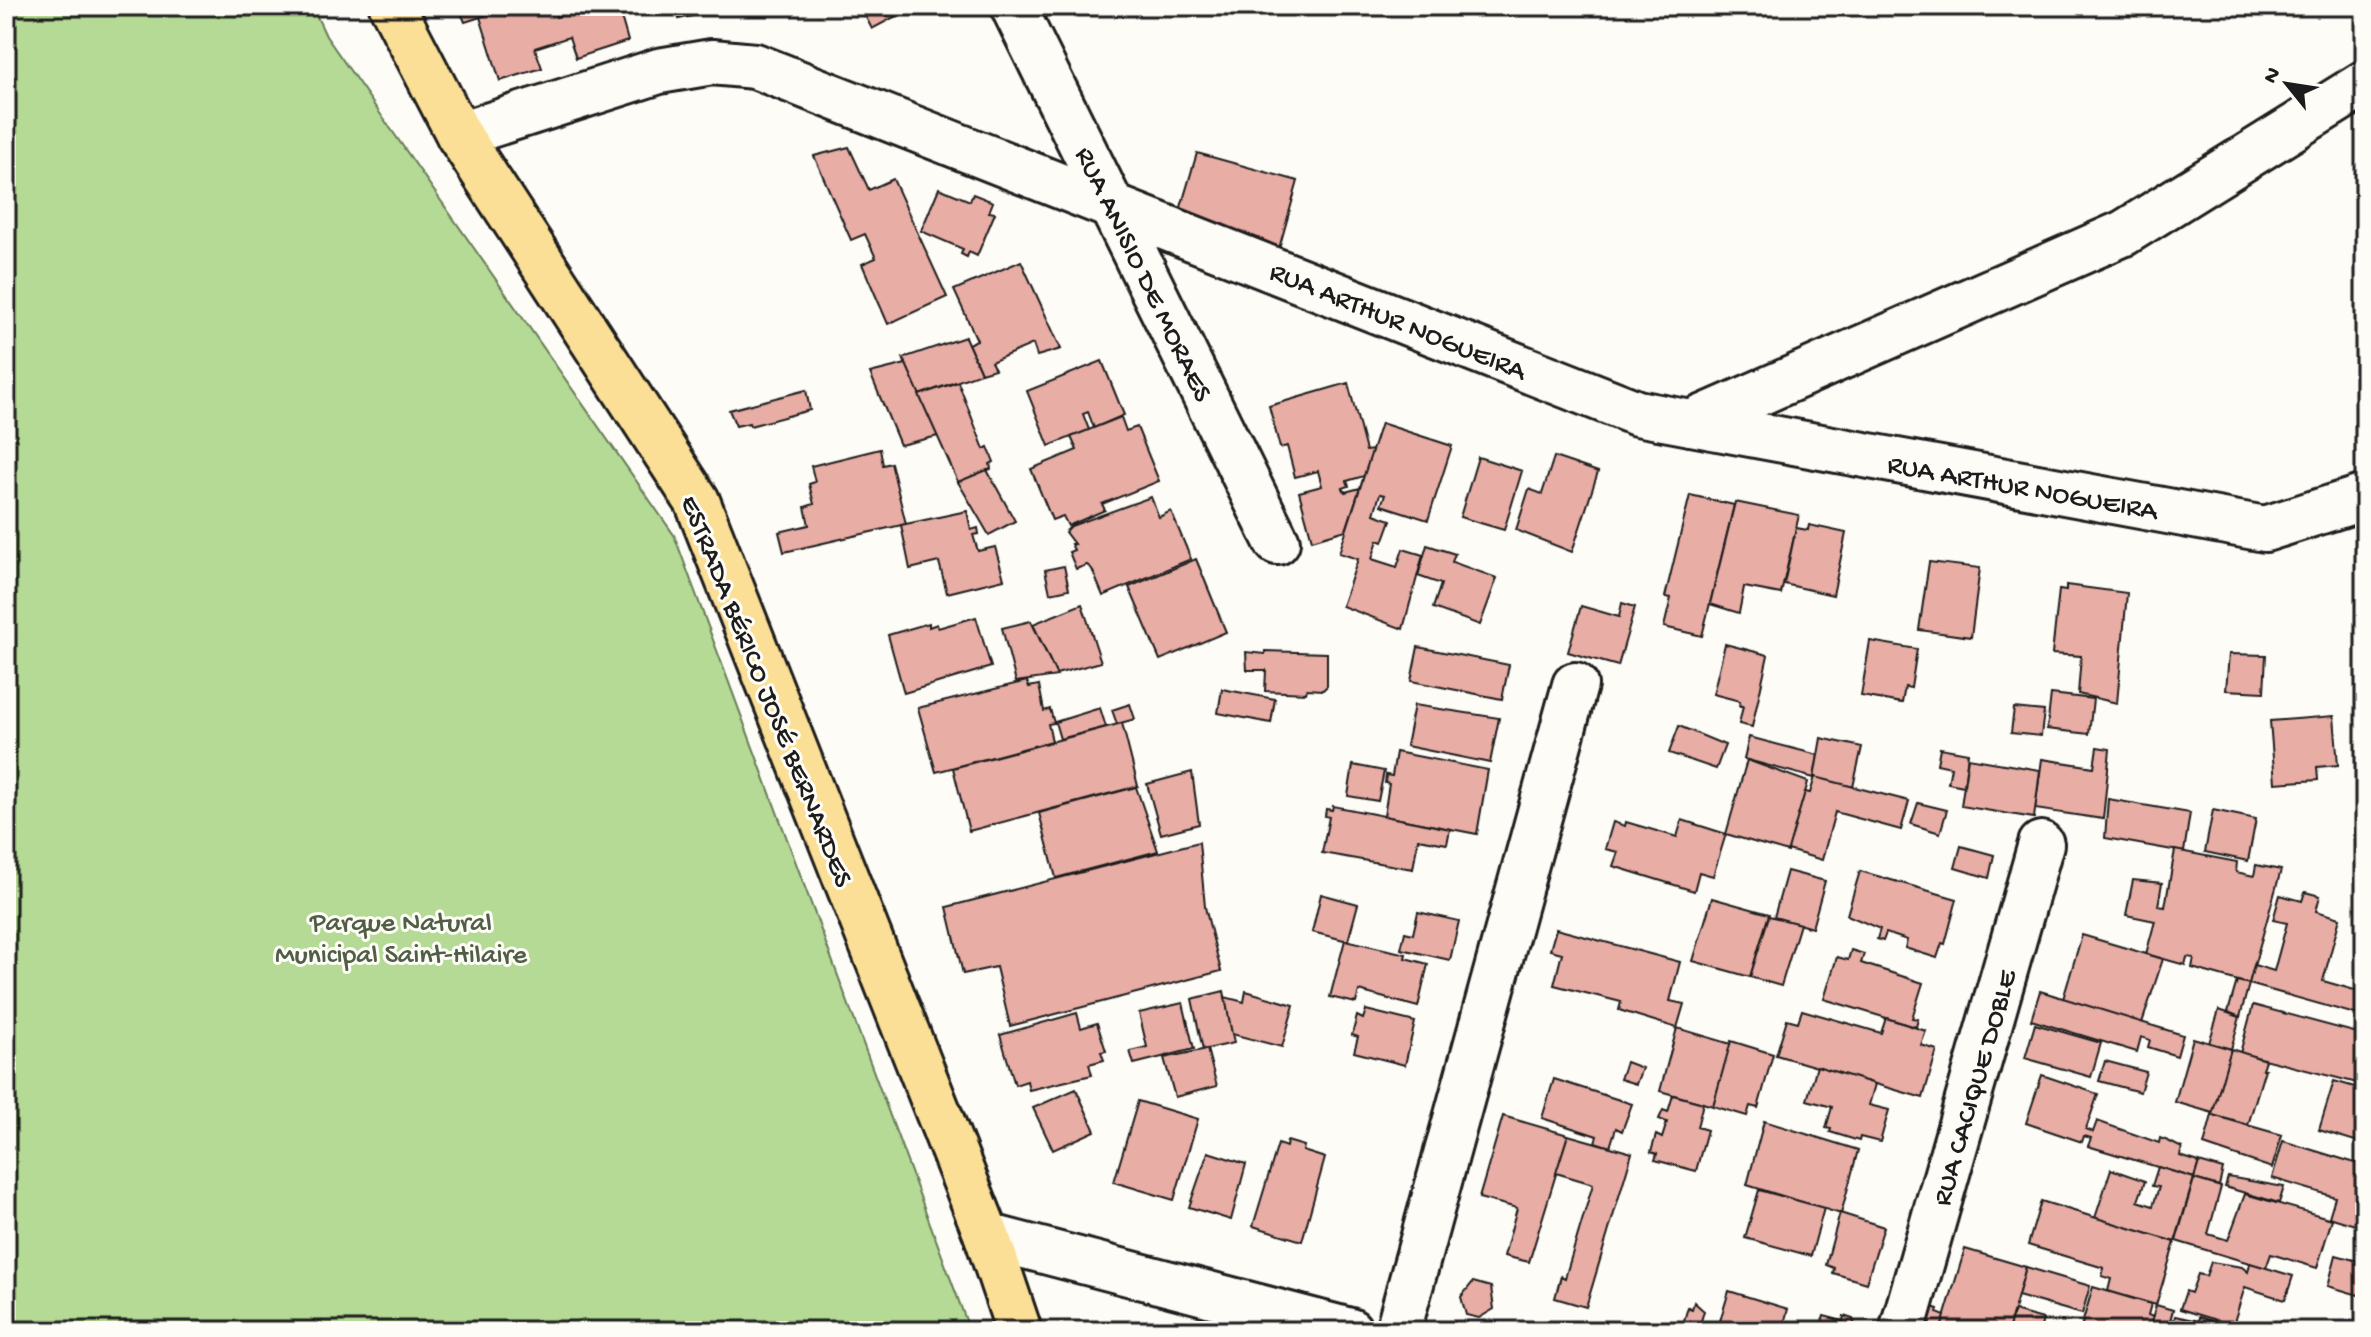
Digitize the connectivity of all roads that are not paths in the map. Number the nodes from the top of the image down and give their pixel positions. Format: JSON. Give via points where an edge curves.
{"nodes":[{"id":1,"x":392,"y":6,"type":"edge"},
{"id":2,"x":1013,"y":6,"type":"edge"},
{"id":3,"x":2365,"y":83,"type":"edge"},
{"id":4,"x":459,"y":135,"type":"junction"},
{"id":5,"x":1115,"y":207,"type":"junction"},
{"id":6,"x":1691,"y":423,"type":"junction"},
{"id":7,"x":2365,"y":497,"type":"edge"},
{"id":8,"x":1277,"y":542,"type":"dead end"},
{"id":9,"x":1575,"y":685,"type":"dead end"},
{"id":10,"x":2041,"y":844,"type":"dead end"},
{"id":11,"x":987,"y":1236,"type":"junction"},
{"id":12,"x":1019,"y":1331,"type":"edge"},
{"id":13,"x":1350,"y":1331,"type":"edge"},
{"id":14,"x":1398,"y":1331,"type":"edge"},
{"id":15,"x":1902,"y":1331,"type":"edge"}],
"edges":[{"from":1,"to":4,"type":"main road","name":"ESTRADA BÉRICO JOSÉ BERNARDES"},
{"from":2,"to":5,"type":"street","name":"RUA ANISIO DE MORAES"},
{"from":3,"to":6,"type":"street","via":[[2124,233]]},
{"from":4,"to":5,"type":"street","name":"RUA ARTHUR NOGUEIRA","via":[[659,71],[712,62],[755,66]]},
{"from":4,"to":11,"type":"main road","name":"ESTRADA BÉRICO JOSÉ BERNARDES","via":[[697,501]]},
{"from":5,"to":6,"type":"street","name":"RUA ARTHUR NOGUEIRA","via":[[1637,413]]},
{"from":5,"to":8,"type":"street","name":"RUA ANISIO DE MORAES"},
{"from":6,"to":7,"type":"street","name":"RUA ARTHUR NOGUEIRA","via":[[2265,529]]},
{"from":9,"to":14,"type":"street"},
{"from":10,"to":15,"type":"street","name":"RUA CACIQUE DOBLE"},
{"from":11,"to":12,"type":"main road","name":"ESTRADA BÉRICO JOSÉ BERNARDES"},
{"from":11,"to":13,"type":"street"}]}
